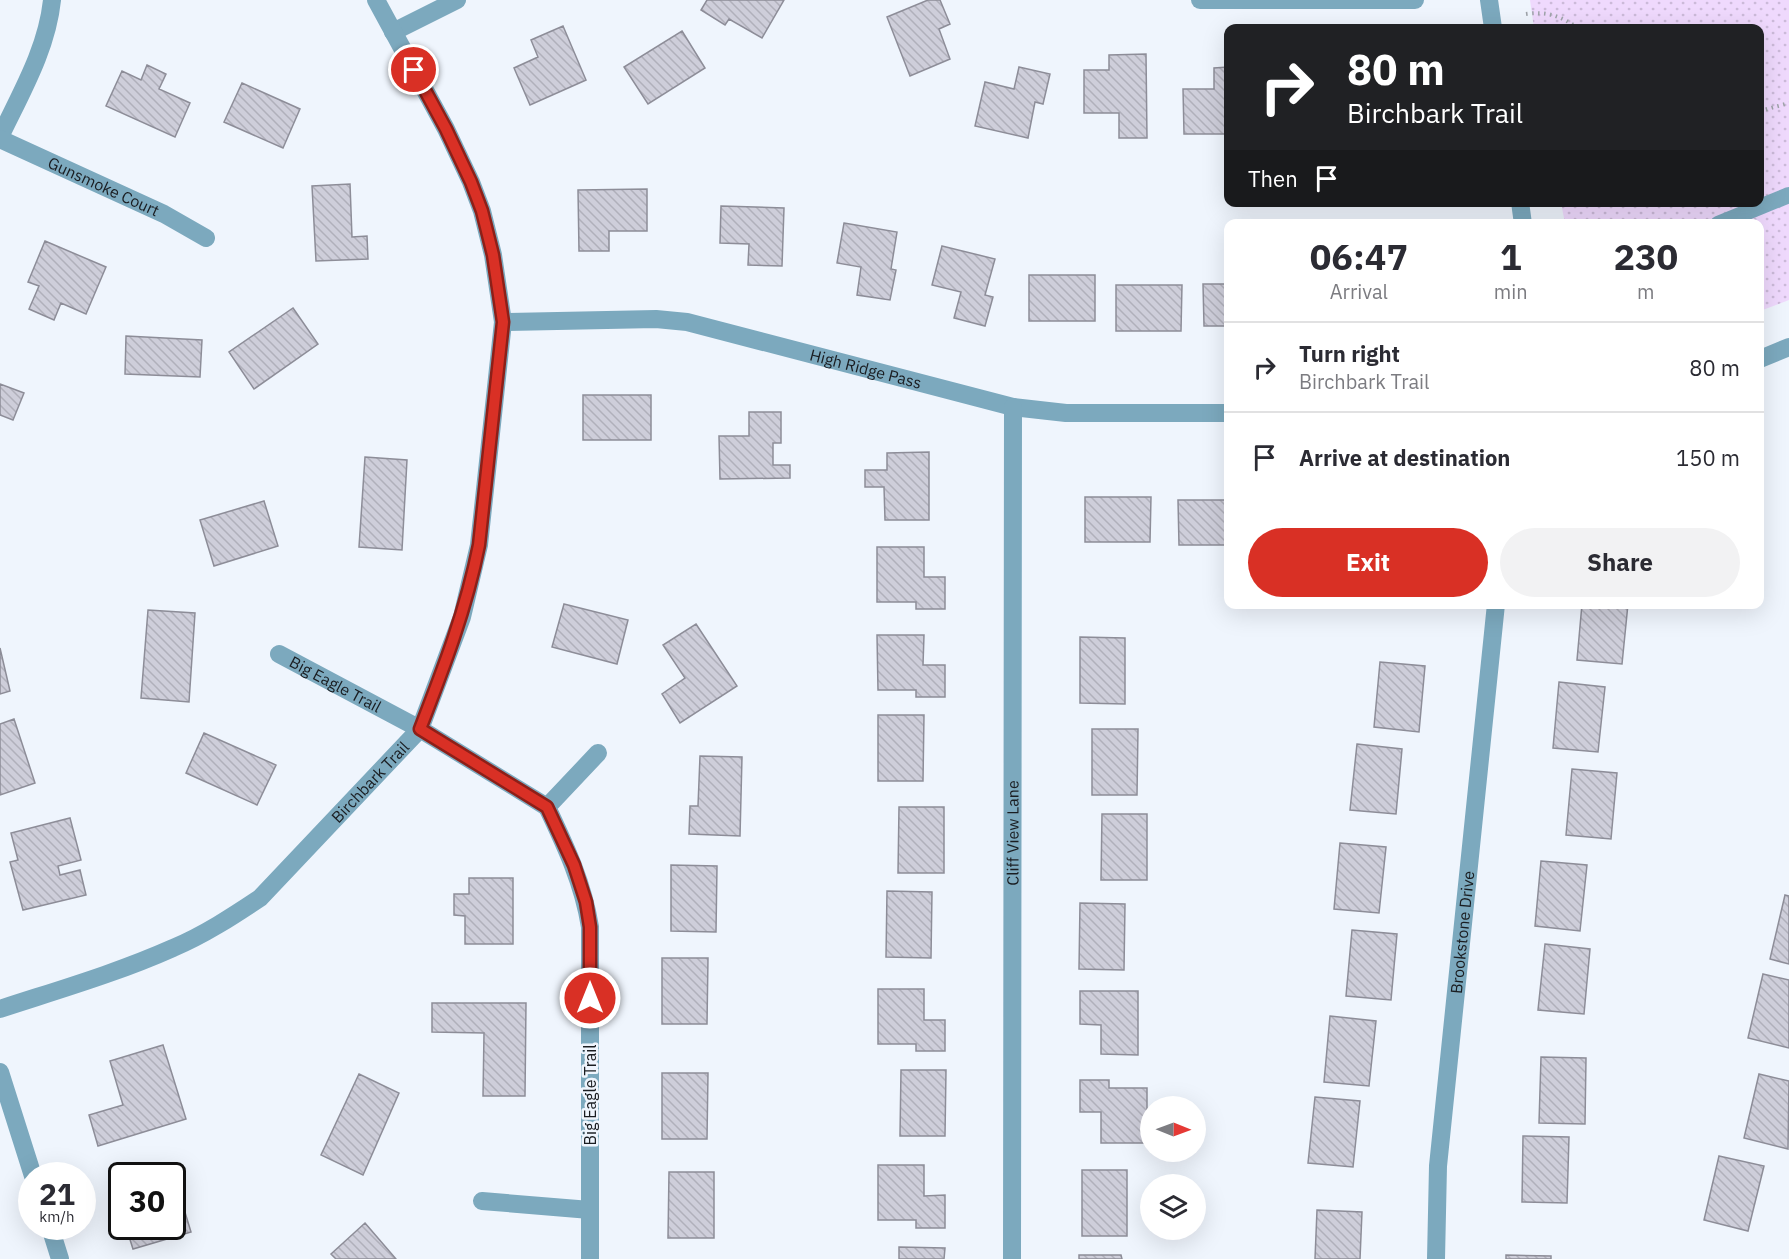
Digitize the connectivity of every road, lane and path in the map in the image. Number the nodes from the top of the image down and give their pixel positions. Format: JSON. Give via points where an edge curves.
{"nodes":[{"id":1,"x":52,"y":0,"type":"edge"},
{"id":2,"x":376,"y":0,"type":"edge"},
{"id":3,"x":457,"y":0,"type":"edge"},
{"id":4,"x":1200,"y":0,"type":"edge"},
{"id":5,"x":1415,"y":0,"type":"edge"},
{"id":6,"x":1489,"y":0,"type":"edge"},
{"id":7,"x":1526,"y":14,"type":"dead end"},
{"id":8,"x":1492,"y":24,"type":"edge"},
{"id":9,"x":1571,"y":24,"type":"edge"},
{"id":10,"x":393,"y":32,"type":"junction"},
{"id":11,"x":1789,"y":103,"type":"edge"},
{"id":12,"x":1764,"y":110,"type":"edge"},
{"id":13,"x":0,"y":138,"type":"edge"},
{"id":14,"x":1789,"y":195,"type":"edge"},
{"id":15,"x":1764,"y":205,"type":"edge"},
{"id":16,"x":1760,"y":207,"type":"edge"},
{"id":17,"x":1730,"y":219,"type":"edge"},
{"id":18,"x":206,"y":238,"type":"dead end"},
{"id":19,"x":503,"y":322,"type":"junction"},
{"id":20,"x":1789,"y":347,"type":"edge"},
{"id":21,"x":1764,"y":357,"type":"edge"},
{"id":22,"x":1013,"y":407,"type":"junction"},
{"id":23,"x":1224,"y":413,"type":"edge"},
{"id":24,"x":1495,"y":609,"type":"edge"},
{"id":25,"x":279,"y":654,"type":"dead end"},
{"id":26,"x":420,"y":729,"type":"junction"},
{"id":27,"x":598,"y":753,"type":"dead end"},
{"id":28,"x":547,"y":807,"type":"junction"},
{"id":29,"x":0,"y":1009,"type":"edge"},
{"id":30,"x":0,"y":1072,"type":"edge"},
{"id":31,"x":29,"y":1162,"type":"edge"},
{"id":32,"x":482,"y":1202,"type":"dead end"},
{"id":33,"x":590,"y":1210,"type":"junction"},
{"id":34,"x":54,"y":1240,"type":"edge"},
{"id":35,"x":60,"y":1259,"type":"edge"},
{"id":36,"x":590,"y":1259,"type":"edge"},
{"id":37,"x":1012,"y":1259,"type":"edge"},
{"id":38,"x":1436,"y":1259,"type":"edge"}],
"edges":[{"from":1,"to":13,"type":"street","via":[[34,64]]},
{"from":2,"to":10,"type":"street","name":"Birchbark Trail"},
{"from":3,"to":10,"type":"street"},
{"from":4,"to":5,"type":"street"},
{"from":6,"to":8,"type":"street"},
{"from":7,"to":9,"type":"path","via":[[1542,12]]},
{"from":10,"to":19,"type":"street","name":"Birchbark Trail","via":[[446,129],[482,211]]},
{"from":11,"to":12,"type":"path"},
{"from":13,"to":18,"type":"street","name":"Gunsmoke Court","via":[[164,214]]},
{"from":14,"to":15,"type":"lane"},
{"from":16,"to":17,"type":"lane"},
{"from":19,"to":22,"type":"street","name":"High Ridge Pass","via":[[687,322]]},
{"from":19,"to":26,"type":"street","name":"Birchbark Trail","via":[[475,567],[462,617]]},
{"from":20,"to":21,"type":"street"},
{"from":22,"to":23,"type":"street","name":"High Ridge Pass","via":[[1066,413]]},
{"from":22,"to":37,"type":"street","name":"Cliff View Lane"},
{"from":24,"to":38,"type":"street","name":"Brookstone Drive","via":[[1438,1166]]},
{"from":25,"to":26,"type":"street","name":"Big Eagle Trail"},
{"from":26,"to":28,"type":"street","name":"Big Eagle Trail"},
{"from":26,"to":29,"type":"street","name":"Birchbark Trail","via":[[260,898],[233,916],[175,948],[126,968]]},
{"from":27,"to":28,"type":"street"},
{"from":28,"to":33,"type":"street","name":"Big Eagle Trail","via":[[574,865],[590,927]]},
{"from":30,"to":31,"type":"street"},
{"from":32,"to":33,"type":"street"},
{"from":33,"to":36,"type":"street","name":"Big Eagle Trail"},
{"from":34,"to":35,"type":"street"}]}
